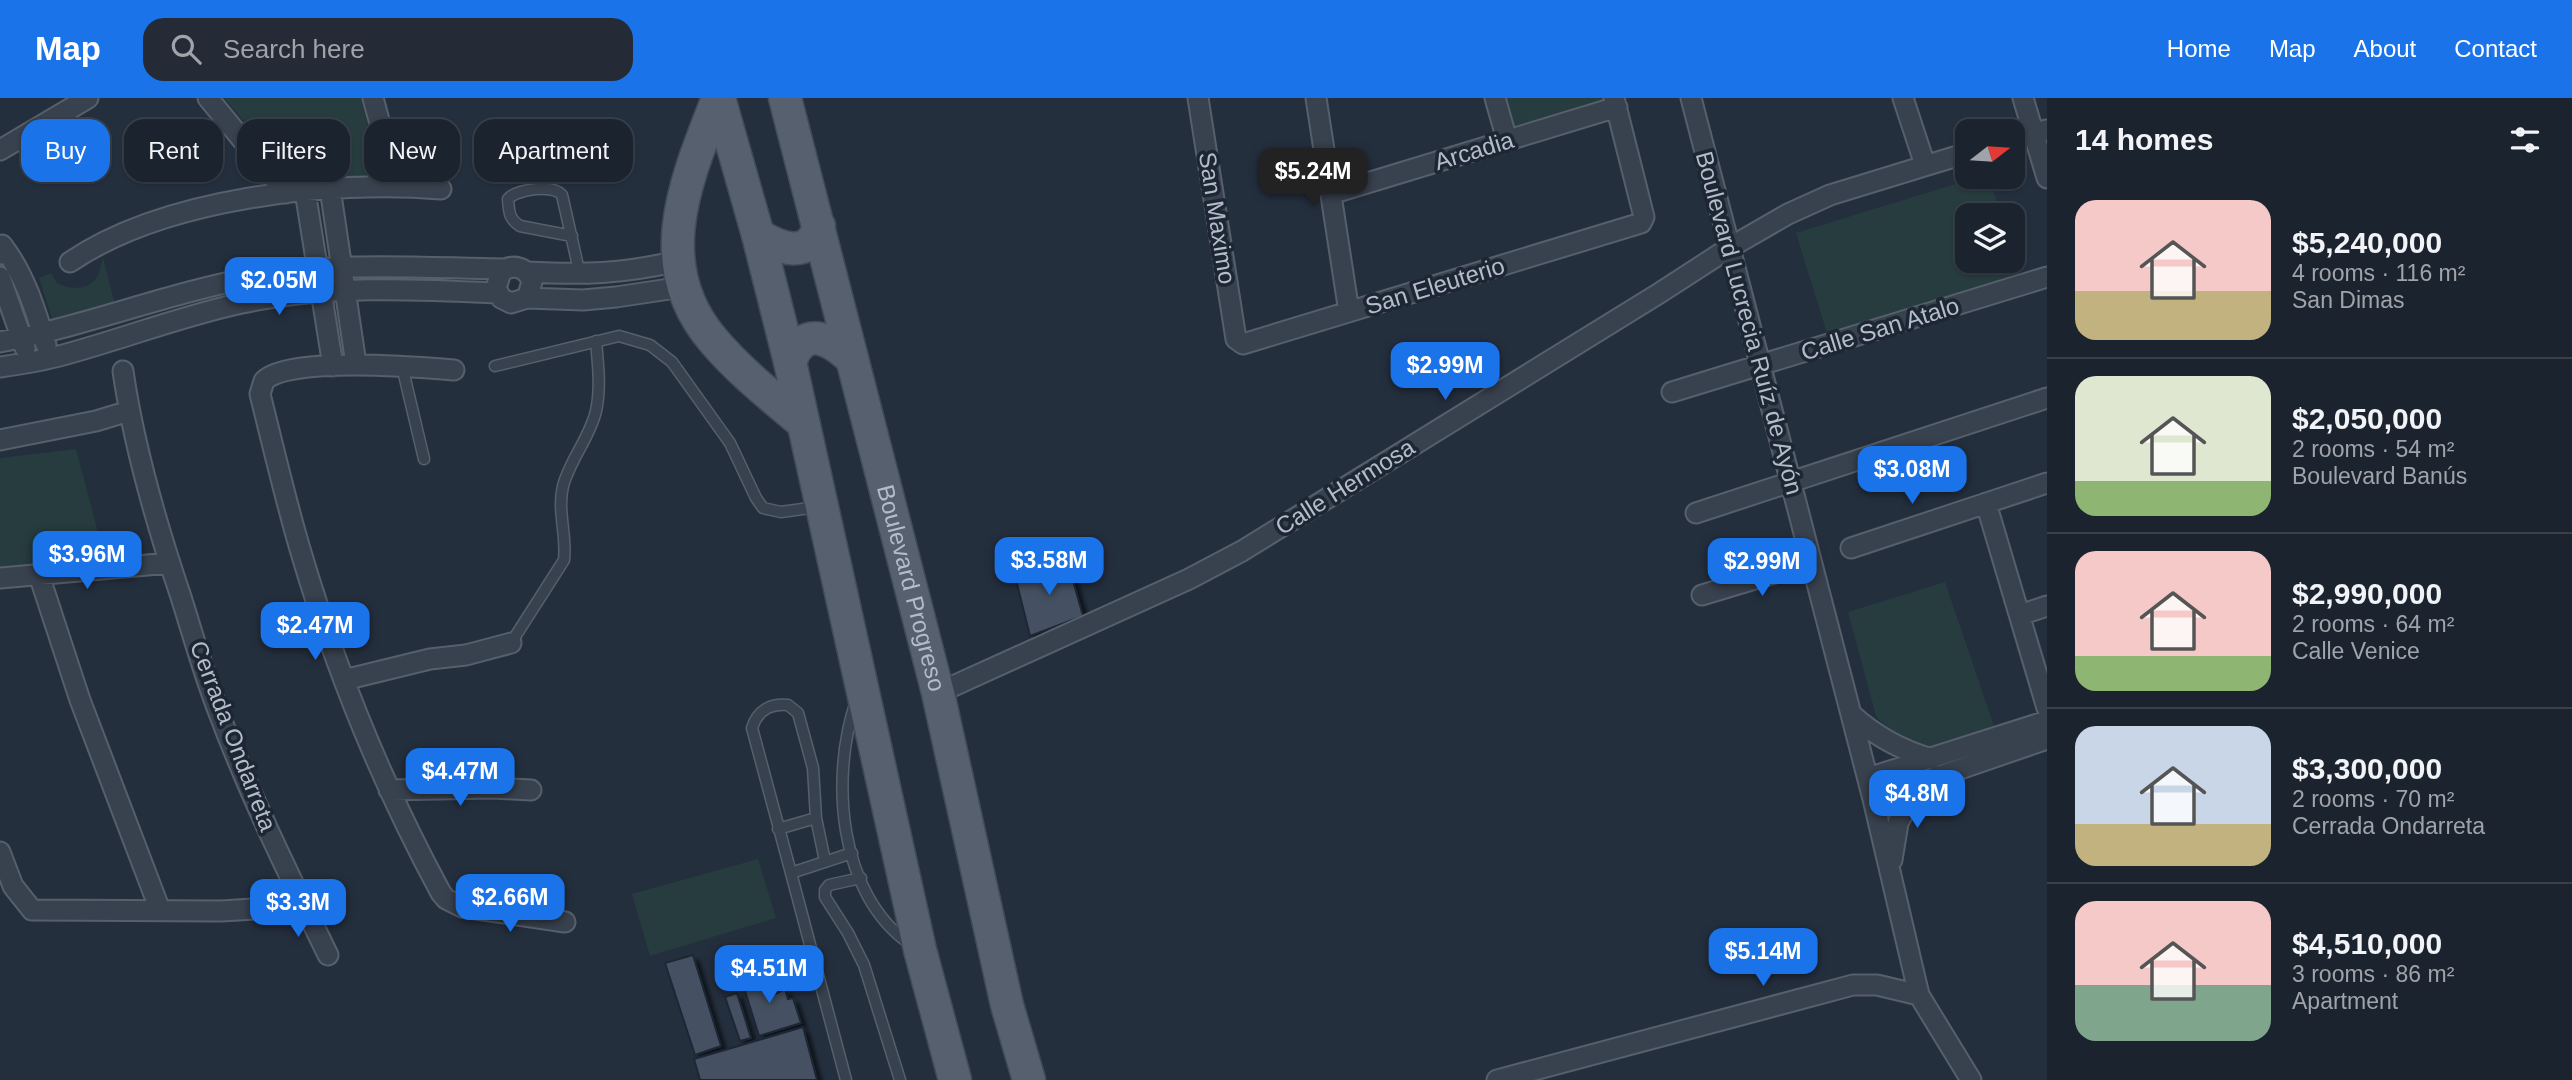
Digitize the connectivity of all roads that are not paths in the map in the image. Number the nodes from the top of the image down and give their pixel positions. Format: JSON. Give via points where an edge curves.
{"nodes":[{"id":1,"x":88,"y":98,"type":"edge"},
{"id":2,"x":208,"y":98,"type":"edge"},
{"id":3,"x":373,"y":98,"type":"edge"},
{"id":4,"x":718,"y":98,"type":"edge"},
{"id":5,"x":785,"y":98,"type":"edge"},
{"id":6,"x":1198,"y":98,"type":"edge"},
{"id":7,"x":1316,"y":98,"type":"edge"},
{"id":8,"x":1495,"y":98,"type":"edge"},
{"id":9,"x":1691,"y":98,"type":"edge"},
{"id":10,"x":1903,"y":98,"type":"edge"},
{"id":11,"x":2022,"y":98,"type":"edge"},
{"id":12,"x":1615,"y":103,"type":"edge"},
{"id":13,"x":2041,"y":132,"type":"edge"},
{"id":14,"x":1507,"y":140,"type":"junction"},
{"id":15,"x":0,"y":150,"type":"edge"},
{"id":16,"x":1955,"y":156,"type":"edge"},
{"id":17,"x":1925,"y":165,"type":"junction"},
{"id":18,"x":2047,"y":177,"type":"edge"},
{"id":19,"x":397,"y":187,"type":"junction"},
{"id":20,"x":330,"y":188,"type":"junction"},
{"id":21,"x":441,"y":190,"type":"dead end"},
{"id":22,"x":296,"y":192,"type":"junction"},
{"id":23,"x":1331,"y":194,"type":"junction"},
{"id":24,"x":819,"y":226,"type":"junction"},
{"id":25,"x":758,"y":235,"type":"junction"},
{"id":26,"x":572,"y":236,"type":"junction"},
{"id":27,"x":1728,"y":248,"type":"junction"},
{"id":28,"x":4,"y":254,"type":"edge"},
{"id":29,"x":69,"y":262,"type":"dead end"},
{"id":30,"x":341,"y":266,"type":"junction"},
{"id":31,"x":318,"y":268,"type":"junction"},
{"id":32,"x":505,"y":269,"type":"junction"},
{"id":33,"x":527,"y":272,"type":"junction"},
{"id":34,"x":681,"y":274,"type":"junction"},
{"id":35,"x":580,"y":275,"type":"junction"},
{"id":36,"x":0,"y":277,"type":"edge"},
{"id":37,"x":2047,"y":277,"type":"edge"},
{"id":38,"x":345,"y":290,"type":"junction"},
{"id":39,"x":321,"y":291,"type":"junction"},
{"id":40,"x":498,"y":293,"type":"junction"},
{"id":41,"x":527,"y":298,"type":"junction"},
{"id":42,"x":1349,"y":312,"type":"junction"},
{"id":43,"x":42,"y":333,"type":"junction"},
{"id":44,"x":22,"y":338,"type":"junction"},
{"id":45,"x":1236,"y":339,"type":"joint"},
{"id":46,"x":596,"y":341,"type":"junction"},
{"id":47,"x":0,"y":342,"type":"edge"},
{"id":48,"x":50,"y":359,"type":"junction"},
{"id":49,"x":852,"y":359,"type":"junction"},
{"id":50,"x":30,"y":362,"type":"junction"},
{"id":51,"x":790,"y":362,"type":"junction"},
{"id":52,"x":356,"y":364,"type":"junction"},
{"id":53,"x":401,"y":365,"type":"junction"},
{"id":54,"x":333,"y":366,"type":"junction"},
{"id":55,"x":495,"y":366,"type":"dead end"},
{"id":56,"x":0,"y":367,"type":"edge"},
{"id":57,"x":1760,"y":367,"type":"junction"},
{"id":58,"x":454,"y":370,"type":"dead end"},
{"id":59,"x":123,"y":371,"type":"dead end"},
{"id":60,"x":1672,"y":392,"type":"dead end"},
{"id":61,"x":2047,"y":398,"type":"edge"},
{"id":62,"x":128,"y":411,"type":"junction"},
{"id":63,"x":803,"y":423,"type":"junction"},
{"id":64,"x":0,"y":440,"type":"edge"},
{"id":65,"x":424,"y":458,"type":"dead end"},
{"id":66,"x":1791,"y":481,"type":"junction"},
{"id":67,"x":2047,"y":483,"type":"edge"},
{"id":68,"x":1986,"y":503,"type":"junction"},
{"id":69,"x":821,"y":507,"type":"junction"},
{"id":70,"x":1696,"y":513,"type":"dead end"},
{"id":71,"x":1851,"y":548,"type":"dead end"},
{"id":72,"x":1811,"y":562,"type":"junction"},
{"id":73,"x":170,"y":563,"type":"junction"},
{"id":74,"x":39,"y":575,"type":"junction"},
{"id":75,"x":0,"y":579,"type":"edge"},
{"id":76,"x":1702,"y":595,"type":"dead end"},
{"id":77,"x":2047,"y":606,"type":"edge"},
{"id":78,"x":2020,"y":615,"type":"junction"},
{"id":79,"x":511,"y":643,"type":"joint"},
{"id":80,"x":344,"y":680,"type":"junction"},
{"id":81,"x":860,"y":687,"type":"junction"},
{"id":82,"x":938,"y":693,"type":"junction"},
{"id":83,"x":2047,"y":708,"type":"edge"},
{"id":84,"x":1850,"y":713,"type":"junction"},
{"id":85,"x":2047,"y":721,"type":"edge"},
{"id":86,"x":2047,"y":739,"type":"edge"},
{"id":87,"x":1941,"y":762,"type":"junction"},
{"id":88,"x":1868,"y":778,"type":"junction"},
{"id":89,"x":1919,"y":782,"type":"junction"},
{"id":90,"x":389,"y":790,"type":"junction"},
{"id":91,"x":531,"y":790,"type":"dead end"},
{"id":92,"x":1873,"y":799,"type":"junction"},
{"id":93,"x":816,"y":818,"type":"junction"},
{"id":94,"x":778,"y":829,"type":"junction"},
{"id":95,"x":0,"y":852,"type":"edge"},
{"id":96,"x":852,"y":853,"type":"junction"},
{"id":97,"x":825,"y":861,"type":"junction"},
{"id":98,"x":1891,"y":868,"type":"junction"},
{"id":99,"x":791,"y":873,"type":"junction"},
{"id":100,"x":861,"y":878,"type":"junction"},
{"id":101,"x":304,"y":906,"type":"junction"},
{"id":102,"x":160,"y":910,"type":"junction"},
{"id":103,"x":565,"y":922,"type":"dead end"},
{"id":104,"x":920,"y":950,"type":"junction"},
{"id":105,"x":328,"y":955,"type":"dead end"},
{"id":106,"x":1919,"y":995,"type":"junction"},
{"id":107,"x":846,"y":1080,"type":"edge"},
{"id":108,"x":900,"y":1080,"type":"edge"},
{"id":109,"x":954,"y":1080,"type":"edge"},
{"id":110,"x":1029,"y":1080,"type":"edge"},
{"id":111,"x":1497,"y":1080,"type":"edge"},
{"id":112,"x":1971,"y":1080,"type":"edge"}],
"edges":[{"from":1,"to":15,"type":"street"},
{"from":2,"to":22,"type":"street"},
{"from":3,"to":19,"type":"street"},
{"from":4,"to":25,"type":"main road"},
{"from":4,"to":34,"type":"main road","via":[[683,194],[678,226]]},
{"from":5,"to":24,"type":"main road","name":"Boulevard Progreso"},
{"from":6,"to":45,"type":"street","name":"San Maximo"},
{"from":7,"to":23,"type":"street"},
{"from":8,"to":14,"type":"street"},
{"from":9,"to":27,"type":"street","name":"Boulevard Lucrecia Ruíz de Ayón"},
{"from":10,"to":17,"type":"street"},
{"from":11,"to":13,"type":"street"},
{"from":12,"to":14,"type":"street","name":"Arcadia"},
{"from":12,"to":42,"type":"street","name":"San Eleuterio","via":[[1644,216],[1641,223]]},
{"from":13,"to":18,"type":"street"},
{"from":14,"to":23,"type":"street","name":"Arcadia"},
{"from":16,"to":17,"type":"street","name":"Calle Hermosa"},
{"from":17,"to":27,"type":"street","name":"Calle Hermosa","via":[[1813,202]]},
{"from":19,"to":20,"type":"street"},
{"from":19,"to":21,"type":"street"},
{"from":20,"to":22,"type":"street"},
{"from":20,"to":30,"type":"street"},
{"from":22,"to":29,"type":"street","via":[[136,226]]},
{"from":22,"to":31,"type":"street"},
{"from":23,"to":42,"type":"street"},
{"from":24,"to":25,"type":"main road","via":[[808,245],[795,249]]},
{"from":24,"to":49,"type":"main road","name":"Boulevard Progreso"},
{"from":25,"to":51,"type":"main road"},
{"from":26,"to":26,"type":"lane","via":[[559,191],[521,192],[508,199],[509,213],[520,226]]},
{"from":26,"to":35,"type":"lane"},
{"from":27,"to":57,"type":"street","name":"Boulevard Lucrecia Ruíz de Ayón"},
{"from":27,"to":82,"type":"street","name":"Calle Hermosa","via":[[1242,551]]},
{"from":28,"to":43,"type":"street","via":[[35,306]]},
{"from":30,"to":31,"type":"street"},
{"from":30,"to":32,"type":"street"},
{"from":30,"to":38,"type":"street"},
{"from":31,"to":39,"type":"street"},
{"from":31,"to":43,"type":"street","via":[[232,282]]},
{"from":32,"to":33,"type":"street","via":[[517,267]]},
{"from":32,"to":40,"type":"street","via":[[498,277]]},
{"from":33,"to":35,"type":"street"},
{"from":33,"to":41,"type":"street","via":[[531,288]]},
{"from":34,"to":35,"type":"street"},
{"from":34,"to":41,"type":"street","via":[[583,300]]},
{"from":34,"to":63,"type":"main road","via":[[698,319],[712,339]]},
{"from":36,"to":44,"type":"street"},
{"from":37,"to":57,"type":"street","name":"Calle San Atalo"},
{"from":38,"to":39,"type":"street"},
{"from":38,"to":40,"type":"street"},
{"from":38,"to":52,"type":"street"},
{"from":39,"to":48,"type":"street","via":[[213,309]]},
{"from":39,"to":54,"type":"street"},
{"from":40,"to":41,"type":"street","via":[[511,303]]},
{"from":42,"to":45,"type":"street","name":"San Eleuterio","via":[[1243,344]]},
{"from":43,"to":44,"type":"street"},
{"from":43,"to":48,"type":"street"},
{"from":44,"to":47,"type":"street"},
{"from":44,"to":50,"type":"street"},
{"from":46,"to":55,"type":"lane"},
{"from":46,"to":69,"type":"lane","via":[[619,336],[650,345],[672,362],[730,443],[763,508],[780,512]]},
{"from":46,"to":79,"type":"lane","via":[[596,413],[564,482],[559,505],[564,561]]},
{"from":48,"to":50,"type":"street"},
{"from":49,"to":51,"type":"main road","via":[[817,338],[806,339]]},
{"from":49,"to":82,"type":"main road","name":"Boulevard Progreso"},
{"from":50,"to":56,"type":"street"},
{"from":51,"to":63,"type":"main road"},
{"from":52,"to":53,"type":"street"},
{"from":52,"to":54,"type":"street"},
{"from":53,"to":58,"type":"street"},
{"from":53,"to":65,"type":"lane"},
{"from":54,"to":80,"type":"street","via":[[278,372],[264,381],[260,394],[299,548]]},
{"from":57,"to":60,"type":"street","name":"Calle San Atalo"},
{"from":57,"to":66,"type":"street","name":"Boulevard Lucrecia Ruíz de Ayón"},
{"from":59,"to":62,"type":"street","name":"Cerrada Ondarreta"},
{"from":61,"to":66,"type":"street"},
{"from":62,"to":64,"type":"street"},
{"from":62,"to":73,"type":"street","name":"Cerrada Ondarreta"},
{"from":63,"to":69,"type":"main road"},
{"from":66,"to":70,"type":"street"},
{"from":66,"to":72,"type":"street","name":"Boulevard Lucrecia Ruíz de Ayón"},
{"from":67,"to":68,"type":"street"},
{"from":68,"to":71,"type":"street"},
{"from":68,"to":78,"type":"street"},
{"from":69,"to":81,"type":"main road"},
{"from":72,"to":76,"type":"street"},
{"from":72,"to":84,"type":"street","name":"Boulevard Lucrecia Ruíz de Ayón"},
{"from":73,"to":74,"type":"street"},
{"from":73,"to":101,"type":"street","name":"Cerrada Ondarreta","via":[[218,712]]},
{"from":74,"to":75,"type":"street"},
{"from":74,"to":102,"type":"street","via":[[80,700]]},
{"from":77,"to":78,"type":"street"},
{"from":78,"to":83,"type":"street"},
{"from":79,"to":80,"type":"street"},
{"from":80,"to":90,"type":"street"},
{"from":81,"to":96,"type":"lane","via":[[841,774]]},
{"from":81,"to":104,"type":"main road"},
{"from":82,"to":110,"type":"main road","name":"Boulevard Progreso","via":[[1007,1005]]},
{"from":84,"to":87,"type":"street","via":[[1878,737]]},
{"from":84,"to":88,"type":"street","name":"Boulevard Lucrecia Ruíz de Ayón"},
{"from":85,"to":87,"type":"street"},
{"from":86,"to":87,"type":"street"},
{"from":87,"to":88,"type":"street"},
{"from":87,"to":89,"type":"street"},
{"from":88,"to":92,"type":"street","name":"Boulevard Lucrecia Ruíz de Ayón"},
{"from":89,"to":92,"type":"street"},
{"from":89,"to":98,"type":"street","via":[[1898,823]]},
{"from":90,"to":91,"type":"street"},
{"from":90,"to":103,"type":"street","via":[[441,893],[450,902]]},
{"from":92,"to":98,"type":"street","name":"Boulevard Lucrecia Ruíz de Ayón"},
{"from":93,"to":94,"type":"lane"},
{"from":93,"to":94,"type":"lane","via":[[815,780],[798,713],[788,705],[767,708],[755,718],[752,728]]},
{"from":93,"to":97,"type":"lane"},
{"from":94,"to":99,"type":"lane"},
{"from":95,"to":102,"type":"street","via":[[13,886],[32,909]]},
{"from":96,"to":97,"type":"lane"},
{"from":96,"to":100,"type":"lane"},
{"from":97,"to":99,"type":"lane"},
{"from":98,"to":106,"type":"street","name":"Boulevard Lucrecia Ruíz de Ayón"},
{"from":99,"to":107,"type":"lane"},
{"from":100,"to":104,"type":"lane","via":[[885,921]]},
{"from":100,"to":108,"type":"lane","via":[[829,885],[825,897],[864,965]]},
{"from":101,"to":102,"type":"street"},
{"from":101,"to":105,"type":"street","name":"Cerrada Ondarreta"},
{"from":104,"to":109,"type":"main road"},
{"from":106,"to":111,"type":"street","via":[[1877,985],[1853,985]]},
{"from":106,"to":112,"type":"street","name":"Boulevard Lucrecia Ruíz de Ayón"}]}
